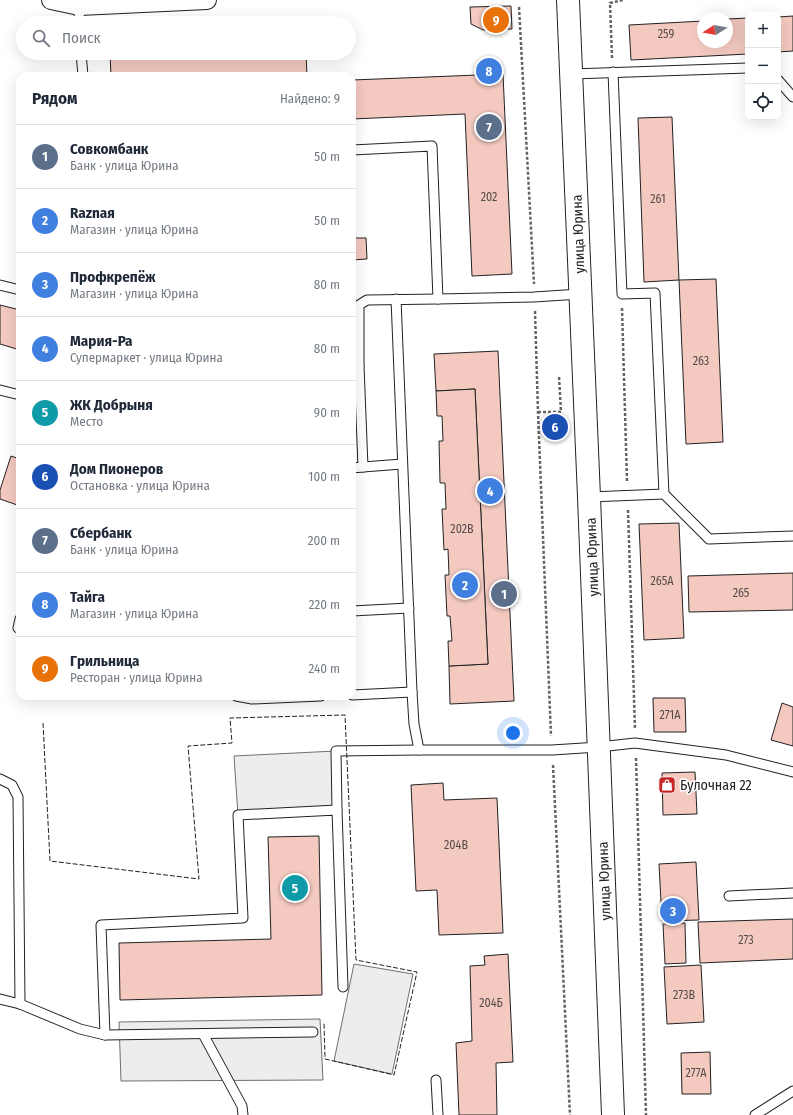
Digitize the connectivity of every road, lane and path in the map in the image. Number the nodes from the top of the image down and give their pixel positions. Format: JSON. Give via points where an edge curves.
{"nodes":[{"id":1,"x":51,"y":0,"type":"edge"},
{"id":2,"x":207,"y":0,"type":"edge"},
{"id":3,"x":568,"y":0,"type":"edge"},
{"id":4,"x":623,"y":0,"type":"edge"},
{"id":5,"x":519,"y":7,"type":"dead end"},
{"id":6,"x":79,"y":10,"type":"edge"},
{"id":7,"x":81,"y":60,"type":"edge"},
{"id":8,"x":745,"y":68,"type":"edge"},
{"id":9,"x":82,"y":72,"type":"edge"},
{"id":10,"x":613,"y":72,"type":"junction"},
{"id":11,"x":571,"y":74,"type":"junction"},
{"id":12,"x":781,"y":83,"type":"edge"},
{"id":13,"x":793,"y":97,"type":"edge"},
{"id":14,"x":356,"y":150,"type":"edge"},
{"id":15,"x":0,"y":286,"type":"edge"},
{"id":16,"x":16,"y":289,"type":"edge"},
{"id":17,"x":580,"y":294,"type":"junction"},
{"id":18,"x":622,"y":294,"type":"junction"},
{"id":19,"x":534,"y":297,"type":"junction"},
{"id":20,"x":396,"y":299,"type":"junction"},
{"id":21,"x":438,"y":299,"type":"junction"},
{"id":22,"x":356,"y":351,"type":"edge"},
{"id":23,"x":559,"y":376,"type":"dead end"},
{"id":24,"x":356,"y":379,"type":"edge"},
{"id":25,"x":0,"y":390,"type":"edge"},
{"id":26,"x":16,"y":394,"type":"edge"},
{"id":27,"x":538,"y":412,"type":"junction"},
{"id":28,"x":402,"y":464,"type":"junction"},
{"id":29,"x":363,"y":467,"type":"junction"},
{"id":30,"x":356,"y":468,"type":"edge"},
{"id":31,"x":664,"y":494,"type":"junction"},
{"id":32,"x":628,"y":496,"type":"junction"},
{"id":33,"x":589,"y":497,"type":"junction"},
{"id":34,"x":793,"y":536,"type":"edge"},
{"id":35,"x":408,"y":608,"type":"junction"},
{"id":36,"x":356,"y":611,"type":"edge"},
{"id":37,"x":412,"y":692,"type":"junction"},
{"id":38,"x":356,"y":695,"type":"edge"},
{"id":39,"x":635,"y":743,"type":"junction"},
{"id":40,"x":599,"y":747,"type":"junction"},
{"id":41,"x":419,"y":750,"type":"junction"},
{"id":42,"x":552,"y":750,"type":"junction"},
{"id":43,"x":793,"y":772,"type":"edge"},
{"id":44,"x":0,"y":779,"type":"edge"},
{"id":45,"x":338,"y":810,"type":"junction"},
{"id":46,"x":793,"y":893,"type":"edge"},
{"id":47,"x":729,"y":896,"type":"dead end"},
{"id":48,"x":343,"y":987,"type":"dead end"},
{"id":49,"x":0,"y":999,"type":"edge"},
{"id":50,"x":20,"y":1004,"type":"junction"},
{"id":51,"x":313,"y":1032,"type":"dead end"},
{"id":52,"x":203,"y":1034,"type":"junction"},
{"id":53,"x":105,"y":1035,"type":"junction"},
{"id":54,"x":436,"y":1080,"type":"dead end"},
{"id":55,"x":793,"y":1091,"type":"edge"},
{"id":56,"x":243,"y":1115,"type":"edge"},
{"id":57,"x":438,"y":1115,"type":"edge"},
{"id":58,"x":570,"y":1115,"type":"edge"},
{"id":59,"x":613,"y":1115,"type":"edge"},
{"id":60,"x":646,"y":1115,"type":"edge"},
{"id":61,"x":755,"y":1115,"type":"edge"}],
"edges":[{"from":1,"to":6,"type":"street"},
{"from":2,"to":6,"type":"street"},
{"from":3,"to":11,"type":"main road","name":"улица Юрина"},
{"from":4,"to":10,"type":"path","via":[[610,3]]},
{"from":5,"to":19,"type":"path"},
{"from":7,"to":9,"type":"lane"},
{"from":8,"to":10,"type":"lane"},
{"from":10,"to":11,"type":"lane"},
{"from":10,"to":18,"type":"lane"},
{"from":11,"to":17,"type":"main road","name":"улица Юрина"},
{"from":12,"to":13,"type":"lane"},
{"from":14,"to":21,"type":"lane","via":[[432,146]]},
{"from":15,"to":16,"type":"lane"},
{"from":17,"to":19,"type":"lane"},
{"from":17,"to":33,"type":"main road","name":"улица Юрина"},
{"from":18,"to":31,"type":"lane","via":[[655,293]]},
{"from":18,"to":32,"type":"path"},
{"from":19,"to":21,"type":"lane"},
{"from":19,"to":27,"type":"path"},
{"from":20,"to":21,"type":"lane"},
{"from":20,"to":22,"type":"lane","via":[[368,300],[359,305]]},
{"from":20,"to":28,"type":"lane"},
{"from":23,"to":27,"type":"path","via":[[561,412]]},
{"from":24,"to":29,"type":"lane"},
{"from":25,"to":26,"type":"lane"},
{"from":27,"to":42,"type":"path"},
{"from":28,"to":29,"type":"lane"},
{"from":28,"to":35,"type":"lane"},
{"from":29,"to":30,"type":"lane"},
{"from":31,"to":32,"type":"lane"},
{"from":31,"to":34,"type":"lane","via":[[709,539]]},
{"from":32,"to":33,"type":"lane"},
{"from":32,"to":39,"type":"path"},
{"from":33,"to":40,"type":"main road","name":"улица Юрина"},
{"from":35,"to":36,"type":"lane"},
{"from":35,"to":37,"type":"lane"},
{"from":37,"to":38,"type":"lane"},
{"from":37,"to":41,"type":"lane"},
{"from":39,"to":40,"type":"lane"},
{"from":39,"to":43,"type":"lane","via":[[726,755]]},
{"from":39,"to":60,"type":"path"},
{"from":40,"to":42,"type":"lane"},
{"from":40,"to":59,"type":"main road","name":"улица Юрина"},
{"from":41,"to":42,"type":"lane"},
{"from":41,"to":45,"type":"lane","via":[[336,751]]},
{"from":42,"to":58,"type":"path"},
{"from":44,"to":50,"type":"lane","via":[[12,785],[18,797]]},
{"from":45,"to":48,"type":"lane"},
{"from":45,"to":53,"type":"lane","via":[[238,815],[243,918],[101,925]]},
{"from":46,"to":47,"type":"lane"},
{"from":49,"to":50,"type":"lane"},
{"from":50,"to":53,"type":"lane","via":[[80,1029]]},
{"from":51,"to":52,"type":"lane"},
{"from":52,"to":53,"type":"lane"},
{"from":52,"to":56,"type":"lane","via":[[242,1106]]},
{"from":54,"to":57,"type":"lane"},
{"from":55,"to":61,"type":"lane"}]}
